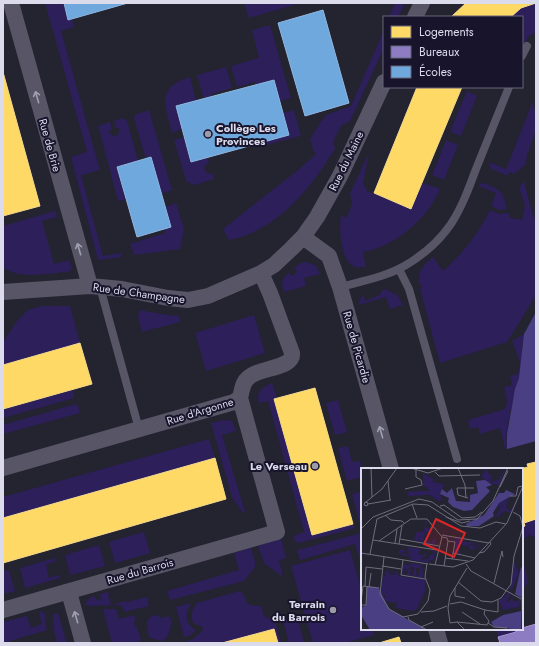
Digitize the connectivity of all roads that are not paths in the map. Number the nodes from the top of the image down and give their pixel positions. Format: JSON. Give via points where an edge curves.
{"nodes":[{"id":1,"x":10,"y":3,"type":"edge"},
{"id":2,"x":422,"y":3,"type":"edge"},
{"id":3,"x":416,"y":16,"type":"edge"},
{"id":4,"x":527,"y":46,"type":"dead end"},
{"id":5,"x":523,"y":54,"type":"edge"},
{"id":6,"x":383,"y":84,"type":"edge"},
{"id":7,"x":509,"y":88,"type":"edge"},
{"id":8,"x":303,"y":237,"type":"junction"},
{"id":9,"x":399,"y":268,"type":"junction"},
{"id":10,"x":261,"y":273,"type":"junction"},
{"id":11,"x":95,"y":287,"type":"junction"},
{"id":12,"x":340,"y":287,"type":"junction"},
{"id":13,"x":3,"y":292,"type":"edge"},
{"id":14,"x":240,"y":398,"type":"junction"},
{"id":15,"x":139,"y":429,"type":"junction"},
{"id":16,"x":457,"y":459,"type":"dead end"},
{"id":17,"x":3,"y":468,"type":"edge"},
{"id":18,"x":391,"y":468,"type":"edge"},
{"id":19,"x":69,"y":592,"type":"junction"},
{"id":20,"x":3,"y":610,"type":"edge"},
{"id":21,"x":436,"y":630,"type":"edge"},
{"id":22,"x":83,"y":643,"type":"edge"},
{"id":23,"x":440,"y":643,"type":"edge"}],
"edges":[{"from":11,"to":1,"type":"street","name":"Rue de Brie","one_way":true},
{"from":2,"to":3,"type":"street"},
{"from":4,"to":5,"type":"lane"},
{"from":6,"to":8,"type":"street","name":"Rue du Maine","via":[[340,176]]},
{"from":7,"to":9,"type":"lane","via":[[466,194],[450,224],[430,247]]},
{"from":8,"to":10,"type":"street","name":"Rue de Champagne","via":[[274,265]]},
{"from":8,"to":12,"type":"street","name":"Rue de Picardie","via":[[328,256]]},
{"from":9,"to":12,"type":"lane"},
{"from":9,"to":16,"type":"lane","via":[[410,289]]},
{"from":10,"to":11,"type":"street","name":"Rue de Champagne","via":[[208,296],[188,300]]},
{"from":10,"to":14,"type":"street","name":"Rue d'Argonne","via":[[292,357],[286,364],[247,378]]},
{"from":11,"to":13,"type":"street","name":"Rue de Champagne"},
{"from":11,"to":15,"type":"lane"},
{"from":18,"to":12,"type":"street","name":"Rue de Picardie","one_way":true},
{"from":14,"to":15,"type":"street","name":"Rue d'Argonne","via":[[234,402]]},
{"from":14,"to":19,"type":"street","name":"Rue du Barrois","via":[[277,532]]},
{"from":15,"to":17,"type":"street","name":"Rue d'Argonne"},
{"from":19,"to":20,"type":"street","name":"Rue du Barrois"},
{"from":22,"to":19,"type":"street","one_way":true},
{"from":21,"to":23,"type":"street"}]}
